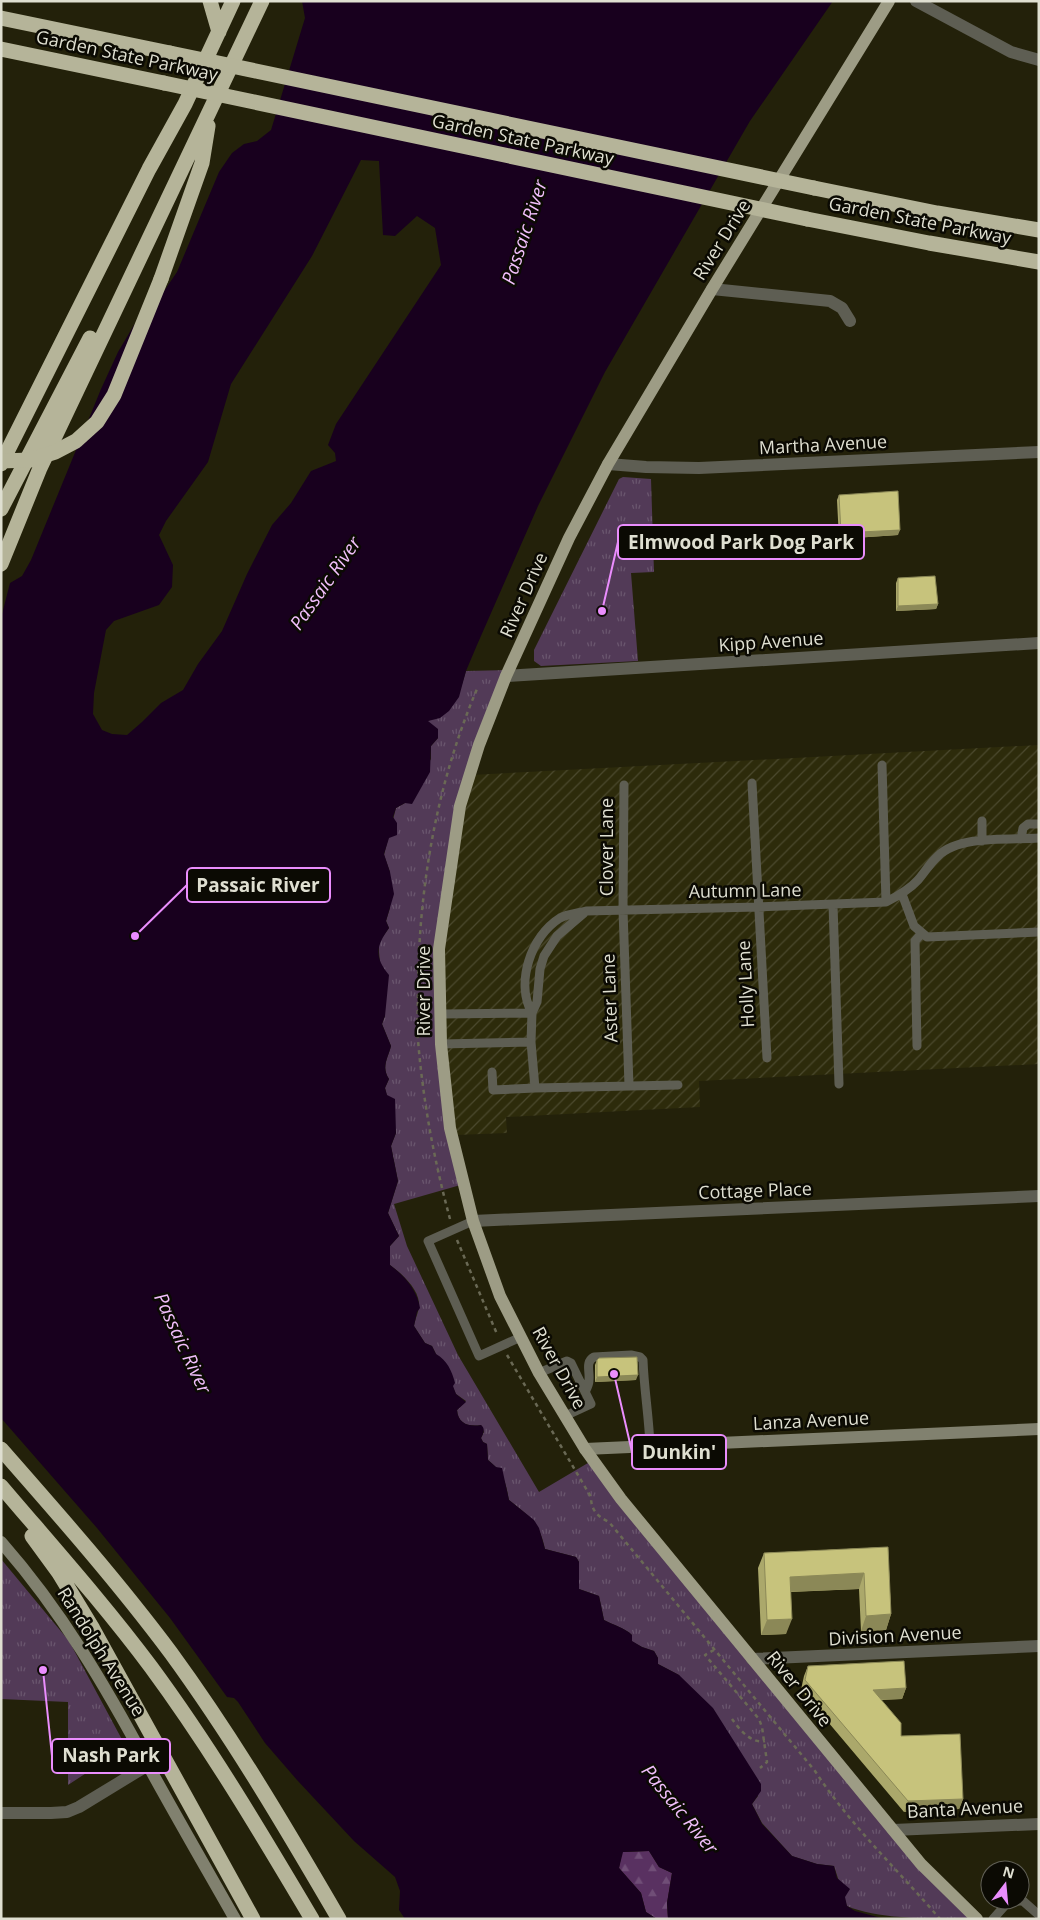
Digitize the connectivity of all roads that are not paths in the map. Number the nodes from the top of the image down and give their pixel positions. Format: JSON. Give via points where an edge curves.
{"nodes":[{"id":1,"x":210,"y":1,"type":"edge"},
{"id":2,"x":233,"y":1,"type":"edge"},
{"id":3,"x":262,"y":1,"type":"edge"},
{"id":4,"x":890,"y":1,"type":"edge"},
{"id":5,"x":916,"y":1,"type":"edge"},
{"id":6,"x":1,"y":18,"type":"edge"},
{"id":7,"x":219,"y":32,"type":"junction"},
{"id":8,"x":1,"y":49,"type":"edge"},
{"id":9,"x":1039,"y":60,"type":"edge"},
{"id":10,"x":212,"y":108,"type":"junction"},
{"id":11,"x":154,"y":227,"type":"junction"},
{"id":12,"x":1039,"y":230,"type":"edge"},
{"id":13,"x":1039,"y":262,"type":"edge"},
{"id":14,"x":712,"y":289,"type":"junction"},
{"id":15,"x":850,"y":321,"type":"dead end"},
{"id":16,"x":1039,"y":452,"type":"edge"},
{"id":17,"x":1,"y":462,"type":"edge"},
{"id":18,"x":608,"y":464,"type":"junction"},
{"id":19,"x":1,"y":509,"type":"edge"},
{"id":20,"x":1,"y":564,"type":"edge"},
{"id":21,"x":1039,"y":643,"type":"edge"},
{"id":22,"x":506,"y":676,"type":"junction"},
{"id":23,"x":882,"y":764,"type":"dead end"},
{"id":24,"x":752,"y":783,"type":"dead end"},
{"id":25,"x":624,"y":785,"type":"dead end"},
{"id":26,"x":982,"y":821,"type":"dead end"},
{"id":27,"x":1039,"y":824,"type":"edge"},
{"id":28,"x":1039,"y":838,"type":"edge"},
{"id":29,"x":1021,"y":839,"type":"junction"},
{"id":30,"x":982,"y":841,"type":"junction"},
{"id":31,"x":902,"y":894,"type":"junction"},
{"id":32,"x":886,"y":902,"type":"junction"},
{"id":33,"x":833,"y":905,"type":"junction"},
{"id":34,"x":758,"y":907,"type":"junction"},
{"id":35,"x":624,"y":910,"type":"junction"},
{"id":36,"x":586,"y":911,"type":"junction"},
{"id":37,"x":1039,"y":932,"type":"edge"},
{"id":38,"x":922,"y":933,"type":"junction"},
{"id":39,"x":441,"y":1014,"type":"junction"},
{"id":40,"x":532,"y":1014,"type":"junction"},
{"id":41,"x":531,"y":1042,"type":"junction"},
{"id":42,"x":441,"y":1044,"type":"junction"},
{"id":43,"x":916,"y":1046,"type":"dead end"},
{"id":44,"x":767,"y":1058,"type":"dead end"},
{"id":45,"x":492,"y":1072,"type":"dead end"},
{"id":46,"x":839,"y":1084,"type":"dead end"},
{"id":47,"x":678,"y":1085,"type":"dead end"},
{"id":48,"x":629,"y":1086,"type":"junction"},
{"id":49,"x":535,"y":1088,"type":"junction"},
{"id":50,"x":1039,"y":1196,"type":"edge"},
{"id":51,"x":473,"y":1221,"type":"junction"},
{"id":52,"x":521,"y":1337,"type":"junction"},
{"id":53,"x":539,"y":1373,"type":"junction"},
{"id":54,"x":585,"y":1392,"type":"junction"},
{"id":55,"x":565,"y":1416,"type":"junction"},
{"id":56,"x":1039,"y":1429,"type":"edge"},
{"id":57,"x":650,"y":1446,"type":"junction"},
{"id":58,"x":1,"y":1449,"type":"edge"},
{"id":59,"x":585,"y":1449,"type":"junction"},
{"id":60,"x":1,"y":1486,"type":"edge"},
{"id":61,"x":1,"y":1498,"type":"edge"},
{"id":62,"x":1,"y":1542,"type":"edge"},
{"id":63,"x":1039,"y":1646,"type":"edge"},
{"id":64,"x":752,"y":1659,"type":"junction"},
{"id":65,"x":148,"y":1765,"type":"junction"},
{"id":66,"x":1,"y":1813,"type":"edge"},
{"id":67,"x":1039,"y":1824,"type":"edge"},
{"id":68,"x":893,"y":1830,"type":"junction"},
{"id":69,"x":1039,"y":1915,"type":"edge"},
{"id":70,"x":235,"y":1919,"type":"edge"},
{"id":71,"x":253,"y":1919,"type":"edge"},
{"id":72,"x":312,"y":1919,"type":"edge"},
{"id":73,"x":340,"y":1919,"type":"edge"},
{"id":74,"x":977,"y":1919,"type":"edge"},
{"id":75,"x":993,"y":1919,"type":"edge"}],
"edges":[{"from":1,"to":7,"type":"highway"},
{"from":2,"to":7,"type":"highway"},
{"from":3,"to":10,"type":"highway"},
{"from":4,"to":14,"type":"main road","name":"River Drive"},
{"from":5,"to":9,"type":"street","via":[[1011,52]]},
{"from":6,"to":12,"type":"highway","name":"Garden State Parkway","bridge":true,"via":[[937,214]]},
{"from":7,"to":17,"type":"highway"},
{"from":8,"to":13,"type":"highway","name":"Garden State Parkway","bridge":true,"via":[[808,219]]},
{"from":10,"to":11,"type":"highway"},
{"from":10,"to":17,"type":"highway","bridge":true,"via":[[202,163],[161,279],[114,395],[97,422],[76,441],[30,460]]},
{"from":11,"to":19,"type":"highway","via":[[95,328]]},
{"from":11,"to":20,"type":"highway","via":[[40,468]]},
{"from":14,"to":15,"type":"street","via":[[830,301],[842,308]]},
{"from":14,"to":18,"type":"main road","name":"River Drive"},
{"from":16,"to":18,"type":"street","name":"Martha Avenue","via":[[699,468]]},
{"from":18,"to":22,"type":"main road","name":"River Drive","via":[[569,538]]},
{"from":21,"to":22,"type":"street","name":"Kipp Avenue"},
{"from":22,"to":39,"type":"main road","name":"River Drive","via":[[460,806],[439,948]]},
{"from":23,"to":32,"type":"lane"},
{"from":24,"to":34,"type":"lane","name":"Holly Lane"},
{"from":25,"to":35,"type":"lane","name":"Clover Lane"},
{"from":26,"to":30,"type":"lane"},
{"from":27,"to":29,"type":"lane","via":[[1028,824],[1023,828]]},
{"from":28,"to":29,"type":"lane","name":"Autumn Lane"},
{"from":29,"to":30,"type":"lane","name":"Autumn Lane"},
{"from":30,"to":31,"type":"lane","name":"Autumn Lane","via":[[954,844]]},
{"from":31,"to":32,"type":"lane","name":"Autumn Lane"},
{"from":31,"to":38,"type":"lane","via":[[914,926]]},
{"from":32,"to":33,"type":"lane","name":"Autumn Lane"},
{"from":33,"to":34,"type":"lane","name":"Autumn Lane"},
{"from":33,"to":46,"type":"lane"},
{"from":34,"to":35,"type":"lane","name":"Autumn Lane"},
{"from":34,"to":44,"type":"lane","name":"Holly Lane"},
{"from":35,"to":36,"type":"lane","name":"Autumn Lane"},
{"from":35,"to":48,"type":"lane","name":"Aster Lane"},
{"from":36,"to":40,"type":"lane","name":"Autumn Lane","via":[[557,936],[544,956]]},
{"from":36,"to":40,"type":"lane","name":"Autumn Lane","via":[[562,917],[546,929],[532,950],[527,967],[526,1002]]},
{"from":37,"to":38,"type":"lane","via":[[927,937]]},
{"from":38,"to":43,"type":"lane","via":[[915,941]]},
{"from":39,"to":40,"type":"lane"},
{"from":39,"to":42,"type":"main road","name":"River Drive"},
{"from":40,"to":41,"type":"lane","name":"Autumn Lane"},
{"from":41,"to":42,"type":"lane"},
{"from":41,"to":49,"type":"lane","name":"Autumn Lane"},
{"from":42,"to":51,"type":"main road","name":"River Drive","via":[[450,1128]]},
{"from":45,"to":49,"type":"lane","via":[[493,1090]]},
{"from":47,"to":48,"type":"lane"},
{"from":48,"to":49,"type":"lane"},
{"from":50,"to":51,"type":"street","name":"Cottage Place"},
{"from":51,"to":52,"type":"main road","name":"River Drive","via":[[500,1296]]},
{"from":51,"to":52,"type":"lane","via":[[428,1242],[480,1356]]},
{"from":52,"to":53,"type":"main road","name":"River Drive"},
{"from":53,"to":54,"type":"lane","via":[[567,1361]]},
{"from":53,"to":55,"type":"main road","name":"River Drive"},
{"from":54,"to":55,"type":"lane","via":[[591,1404]]},
{"from":54,"to":57,"type":"lane","via":[[590,1382],[588,1364],[594,1357],[640,1357],[648,1404]]},
{"from":55,"to":59,"type":"main road","name":"River Drive"},
{"from":56,"to":57,"type":"street","name":"Lanza Avenue"},
{"from":57,"to":59,"type":"street","name":"Lanza Avenue"},
{"from":58,"to":73,"type":"highway","via":[[176,1660],[232,1742]]},
{"from":59,"to":64,"type":"main road","name":"River Drive","via":[[621,1499]]},
{"from":60,"to":72,"type":"highway","via":[[83,1581],[151,1667],[222,1771]]},
{"from":61,"to":71,"type":"highway","via":[[39,1545],[77,1601]]},
{"from":62,"to":65,"type":"street","name":"Randolph Avenue","via":[[36,1583],[76,1640]]},
{"from":63,"to":64,"type":"street","name":"Division Avenue"},
{"from":64,"to":68,"type":"main road","name":"River Drive"},
{"from":65,"to":66,"type":"street","via":[[67,1812]]},
{"from":65,"to":70,"type":"street","name":"Randolph Avenue"},
{"from":67,"to":68,"type":"street","name":"Banta Avenue"},
{"from":68,"to":74,"type":"main road","name":"River Drive","via":[[921,1864]]},
{"from":69,"to":75,"type":"lane","via":[[1022,1901],[1009,1901]]}]}
